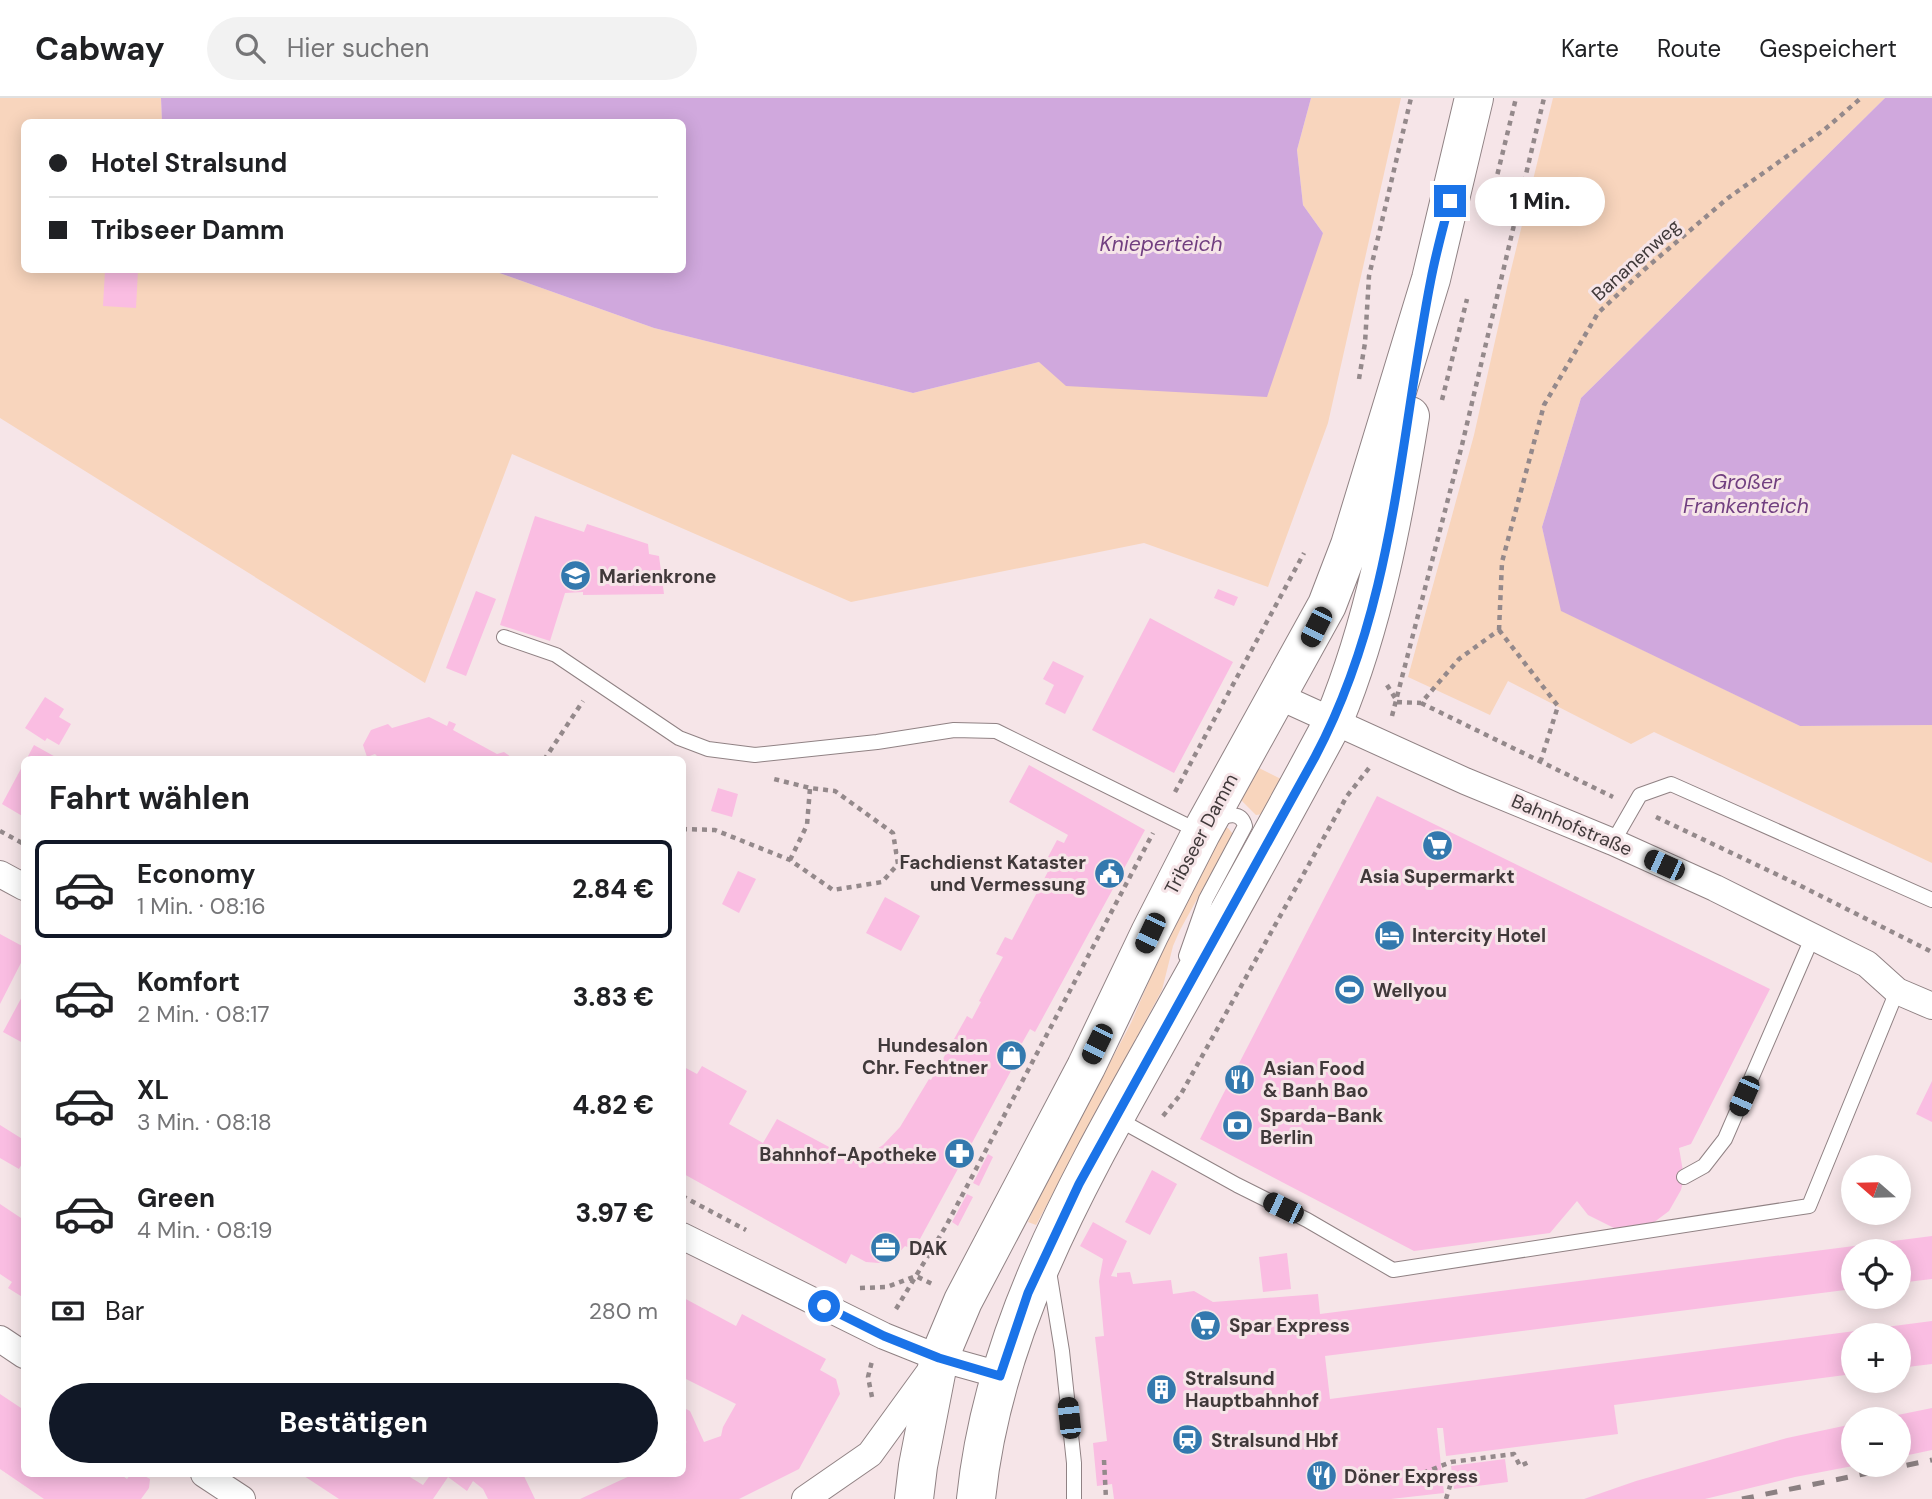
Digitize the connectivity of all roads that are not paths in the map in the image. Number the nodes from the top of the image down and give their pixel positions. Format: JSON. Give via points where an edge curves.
{"nodes":[{"id":1,"x":1474,"y":98,"type":"edge"},
{"id":2,"x":1431,"y":279,"type":"junction"},
{"id":3,"x":504,"y":637,"type":"dead end"},
{"id":4,"x":1278,"y":696,"type":"junction"},
{"id":5,"x":1334,"y":720,"type":"junction"},
{"id":6,"x":1201,"y":832,"type":"junction"},
{"id":7,"x":1613,"y":842,"type":"junction"},
{"id":8,"x":0,"y":874,"type":"edge"},
{"id":9,"x":21,"y":885,"type":"edge"},
{"id":10,"x":1932,"y":900,"type":"edge"},
{"id":11,"x":1813,"y":936,"type":"junction"},
{"id":12,"x":1897,"y":991,"type":"junction"},
{"id":13,"x":1932,"y":1006,"type":"edge"},
{"id":14,"x":1166,"y":1025,"type":"junction"},
{"id":15,"x":1115,"y":1117,"type":"junction"},
{"id":16,"x":1684,"y":1177,"type":"dead end"},
{"id":17,"x":686,"y":1238,"type":"edge"},
{"id":18,"x":1046,"y":1252,"type":"junction"},
{"id":19,"x":0,"y":1339,"type":"edge"},
{"id":20,"x":21,"y":1353,"type":"edge"},
{"id":21,"x":939,"y":1358,"type":"junction"},
{"id":22,"x":1000,"y":1376,"type":"junction"},
{"id":23,"x":209,"y":1477,"type":"edge"},
{"id":24,"x":243,"y":1499,"type":"edge"},
{"id":25,"x":805,"y":1499,"type":"edge"},
{"id":26,"x":914,"y":1499,"type":"edge"},
{"id":27,"x":976,"y":1499,"type":"edge"},
{"id":28,"x":1074,"y":1499,"type":"edge"}],
"edges":[{"from":1,"to":2,"type":"main road","name":"Tribseer Damm"},
{"from":2,"to":4,"type":"main road","name":"Tribseer Damm","via":[[1350,545],[1327,605]]},
{"from":2,"to":5,"type":"main road","name":"Tribseer Damm","via":[[1394,514],[1366,631]]},
{"from":3,"to":6,"type":"lane","via":[[556,655],[679,738],[708,749],[755,755],[954,730],[996,731]]},
{"from":4,"to":5,"type":"street","name":"Bahnhofstraße"},
{"from":4,"to":6,"type":"main road","name":"Tribseer Damm"},
{"from":5,"to":7,"type":"street","name":"Bahnhofstraße"},
{"from":5,"to":14,"type":"main road","name":"Tribseer Damm"},
{"from":6,"to":14,"type":"lane","via":[[1224,816],[1235,815],[1245,822],[1206,899]]},
{"from":6,"to":21,"type":"main road","name":"Tribseer Damm","via":[[1086,1067],[963,1301]]},
{"from":7,"to":10,"type":"lane","via":[[1640,795],[1671,784]]},
{"from":7,"to":11,"type":"street","name":"Bahnhofstraße"},
{"from":8,"to":9,"type":"street"},
{"from":11,"to":12,"type":"street","name":"Bahnhofstraße","via":[[1867,964]]},
{"from":11,"to":16,"type":"lane","via":[[1725,1139],[1704,1166]]},
{"from":12,"to":13,"type":"street","name":"Bahnhofstraße"},
{"from":12,"to":15,"type":"lane","via":[[1809,1206],[1393,1269]]},
{"from":14,"to":15,"type":"main road","name":"Tribseer Damm"},
{"from":15,"to":18,"type":"main road","name":"Tribseer Damm"},
{"from":17,"to":21,"type":"street","via":[[884,1336]]},
{"from":18,"to":22,"type":"main road","name":"Tribseer Damm"},
{"from":18,"to":28,"type":"lane","via":[[1062,1351]]},
{"from":19,"to":20,"type":"street"},
{"from":21,"to":22,"type":"street"},
{"from":21,"to":25,"type":"street","via":[[870,1454]]},
{"from":21,"to":26,"type":"main road","name":"Tribseer Damm"},
{"from":22,"to":27,"type":"main road","name":"Tribseer Damm"},
{"from":23,"to":24,"type":"street"}]}
